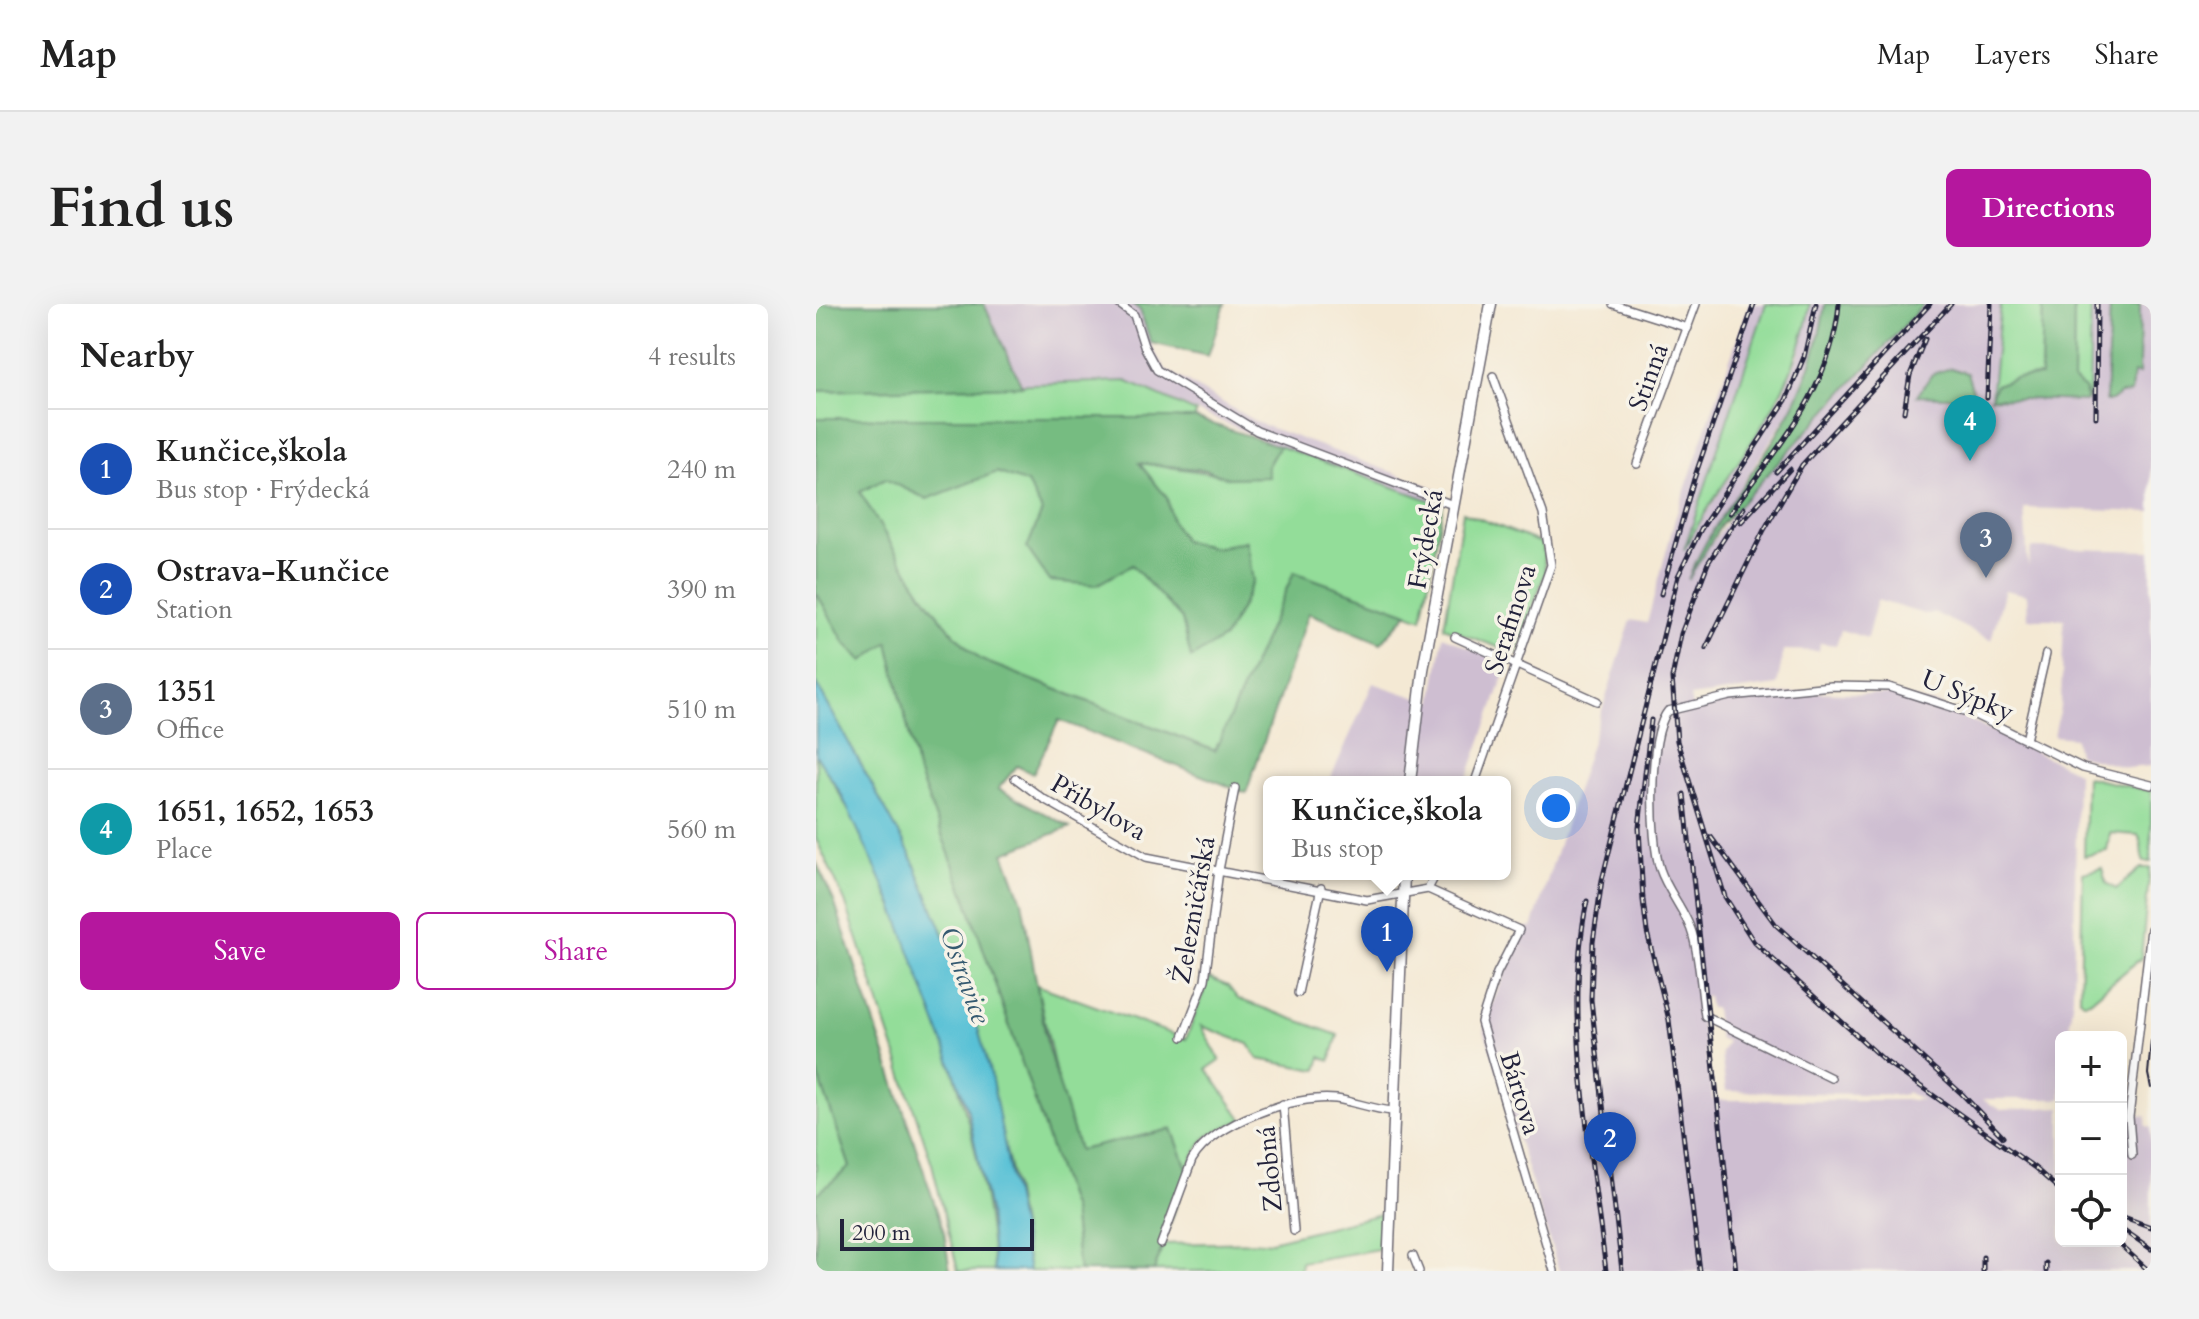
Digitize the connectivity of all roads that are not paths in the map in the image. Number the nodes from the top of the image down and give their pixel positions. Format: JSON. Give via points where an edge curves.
{"nodes":[{"id":1,"x":1119,"y":304,"type":"edge"},
{"id":2,"x":1491,"y":304,"type":"edge"},
{"id":3,"x":1613,"y":304,"type":"edge"},
{"id":4,"x":1696,"y":304,"type":"edge"},
{"id":5,"x":1688,"y":328,"type":"junction"},
{"id":6,"x":1493,"y":376,"type":"dead end"},
{"id":7,"x":1637,"y":464,"type":"dead end"},
{"id":8,"x":1453,"y":505,"type":"junction"},
{"id":9,"x":1455,"y":637,"type":"dead end"},
{"id":10,"x":2046,"y":654,"type":"dead end"},
{"id":11,"x":1517,"y":664,"type":"junction"},
{"id":12,"x":1597,"y":701,"type":"dead end"},
{"id":13,"x":2026,"y":740,"type":"junction"},
{"id":14,"x":1411,"y":776,"type":"edge"},
{"id":15,"x":1477,"y":776,"type":"edge"},
{"id":16,"x":1015,"y":778,"type":"dead end"},
{"id":17,"x":2151,"y":785,"type":"edge"},
{"id":18,"x":1235,"y":788,"type":"dead end"},
{"id":19,"x":1219,"y":870,"type":"junction"},
{"id":20,"x":1263,"y":878,"type":"edge"},
{"id":21,"x":1276,"y":880,"type":"edge"},
{"id":22,"x":1403,"y":880,"type":"edge"},
{"id":23,"x":1433,"y":880,"type":"edge"},
{"id":24,"x":1321,"y":888,"type":"junction"},
{"id":25,"x":1428,"y":889,"type":"junction"},
{"id":26,"x":1402,"y":894,"type":"junction"},
{"id":27,"x":2151,"y":929,"type":"edge"},
{"id":28,"x":1298,"y":993,"type":"dead end"},
{"id":29,"x":1183,"y":1037,"type":"dead end"},
{"id":30,"x":1831,"y":1078,"type":"dead end"},
{"id":31,"x":1283,"y":1104,"type":"junction"},
{"id":32,"x":1392,"y":1111,"type":"junction"},
{"id":33,"x":2132,"y":1155,"type":"dead end"},
{"id":34,"x":1294,"y":1231,"type":"dead end"},
{"id":35,"x":1161,"y":1244,"type":"dead end"},
{"id":36,"x":1413,"y":1256,"type":"dead end"},
{"id":37,"x":1388,"y":1271,"type":"edge"},
{"id":38,"x":1419,"y":1271,"type":"edge"},
{"id":39,"x":1554,"y":1271,"type":"edge"}],
"edges":[{"from":1,"to":8,"type":"street","via":[[1134,315],[1157,370],[1257,431]]},
{"from":2,"to":8,"type":"main road","name":"Frýdecká"},
{"from":3,"to":5,"type":"street"},
{"from":4,"to":5,"type":"street","name":"Stinná"},
{"from":5,"to":7,"type":"street","name":"Stinná"},
{"from":6,"to":11,"type":"street","name":"Serafinova","via":[[1550,542],[1551,565]]},
{"from":8,"to":14,"type":"main road","name":"Frýdecká"},
{"from":9,"to":11,"type":"street"},
{"from":10,"to":13,"type":"street"},
{"from":11,"to":12,"type":"street"},
{"from":11,"to":15,"type":"street","name":"Serafinova"},
{"from":13,"to":17,"type":"street","name":"U Sýpky","via":[[2083,768]]},
{"from":13,"to":30,"type":"street","name":"U Sýpky","via":[[1943,701],[1889,687],[1831,686],[1730,696],[1668,711],[1655,769],[1657,856],[1692,932],[1705,1016]]},
{"from":16,"to":19,"type":"street","name":"Přibylova","via":[[1137,854]]},
{"from":18,"to":19,"type":"street","name":"Železničářská"},
{"from":19,"to":20,"type":"street","name":"Přibylova"},
{"from":19,"to":29,"type":"street","name":"Železničářská","via":[[1205,980]]},
{"from":21,"to":24,"type":"street","name":"Přibylova"},
{"from":22,"to":26,"type":"main road"},
{"from":23,"to":25,"type":"street"},
{"from":24,"to":26,"type":"street","name":"Přibylova","via":[[1367,900]]},
{"from":24,"to":28,"type":"street"},
{"from":25,"to":26,"type":"street","name":"Přibylova"},
{"from":25,"to":39,"type":"street","name":"Bártova","via":[[1519,930],[1481,1022]]},
{"from":26,"to":32,"type":"main road"},
{"from":27,"to":33,"type":"street","via":[[2129,1117]]},
{"from":31,"to":32,"type":"street","via":[[1337,1099]]},
{"from":31,"to":34,"type":"street","name":"Zdobná"},
{"from":31,"to":35,"type":"street","via":[[1220,1132],[1199,1148]]},
{"from":32,"to":37,"type":"main road"},
{"from":36,"to":38,"type":"street"}]}
